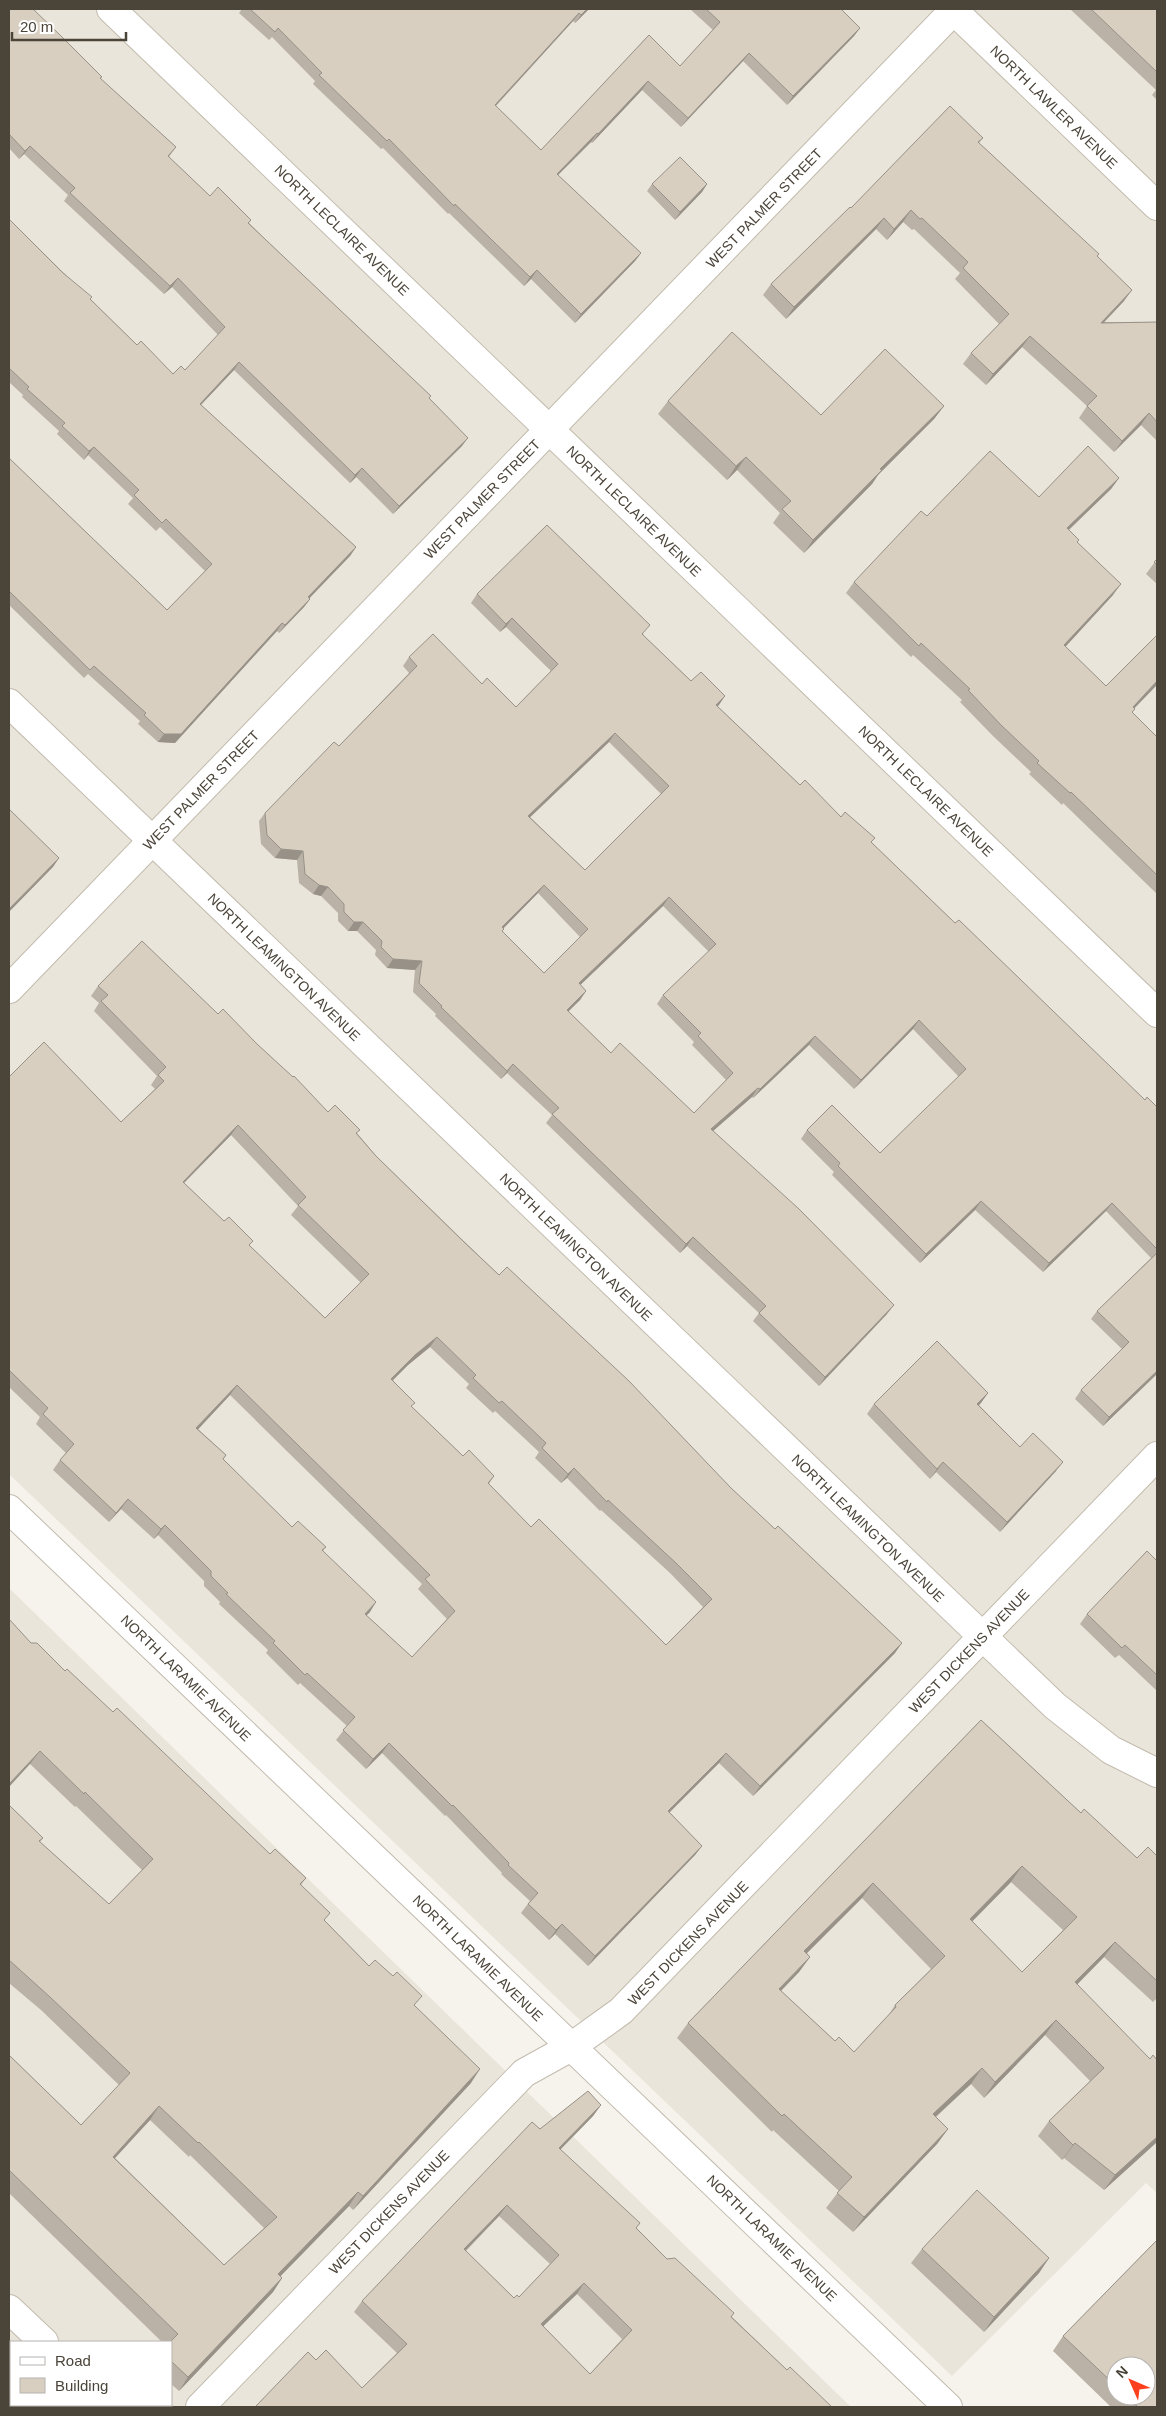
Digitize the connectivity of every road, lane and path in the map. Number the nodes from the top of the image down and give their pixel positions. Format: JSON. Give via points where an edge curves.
{"nodes":[{"id":1,"x":111,"y":9,"type":"edge"},
{"id":2,"x":953,"y":9,"type":"edge"},
{"id":3,"x":1157,"y":206,"type":"edge"},
{"id":4,"x":549,"y":430,"type":"junction"},
{"id":5,"x":9,"y":704,"type":"edge"},
{"id":6,"x":152,"y":841,"type":"junction"},
{"id":7,"x":9,"y":989,"type":"edge"},
{"id":8,"x":1157,"y":1013,"type":"edge"},
{"id":9,"x":1157,"y":1456,"type":"edge"},
{"id":10,"x":9,"y":1509,"type":"edge"},
{"id":11,"x":982,"y":1637,"type":"junction"},
{"id":12,"x":1157,"y":1773,"type":"edge"},
{"id":13,"x":571,"y":2047,"type":"junction"},
{"id":14,"x":9,"y":2309,"type":"edge"},
{"id":15,"x":43,"y":2341,"type":"edge"},
{"id":16,"x":200,"y":2407,"type":"edge"},
{"id":17,"x":948,"y":2407,"type":"edge"}],
"edges":[{"from":1,"to":4,"type":"street","name":"NORTH LECLAIRE AVENUE"},
{"from":2,"to":3,"type":"street","name":"NORTH LAWLER AVENUE"},
{"from":2,"to":4,"type":"street","name":"WEST PALMER STREET"},
{"from":4,"to":6,"type":"street","name":"WEST PALMER STREET"},
{"from":4,"to":8,"type":"street","name":"NORTH LECLAIRE AVENUE"},
{"from":5,"to":6,"type":"street","name":"NORTH LEAMINGTON AVENUE"},
{"from":6,"to":7,"type":"street","name":"WEST PALMER STREET"},
{"from":6,"to":11,"type":"street","name":"NORTH LEAMINGTON AVENUE"},
{"from":9,"to":11,"type":"street","name":"WEST DICKENS AVENUE"},
{"from":10,"to":13,"type":"street","name":"NORTH LARAMIE AVENUE"},
{"from":11,"to":12,"type":"street","name":"NORTH LEAMINGTON AVENUE","via":[[1054,1706],[1104,1744]]},
{"from":11,"to":13,"type":"street","name":"WEST DICKENS AVENUE","via":[[621,2011]]},
{"from":13,"to":16,"type":"street","name":"WEST DICKENS AVENUE","via":[[524,2073]]},
{"from":13,"to":17,"type":"street","name":"NORTH LARAMIE AVENUE"},
{"from":14,"to":15,"type":"street"}]}
